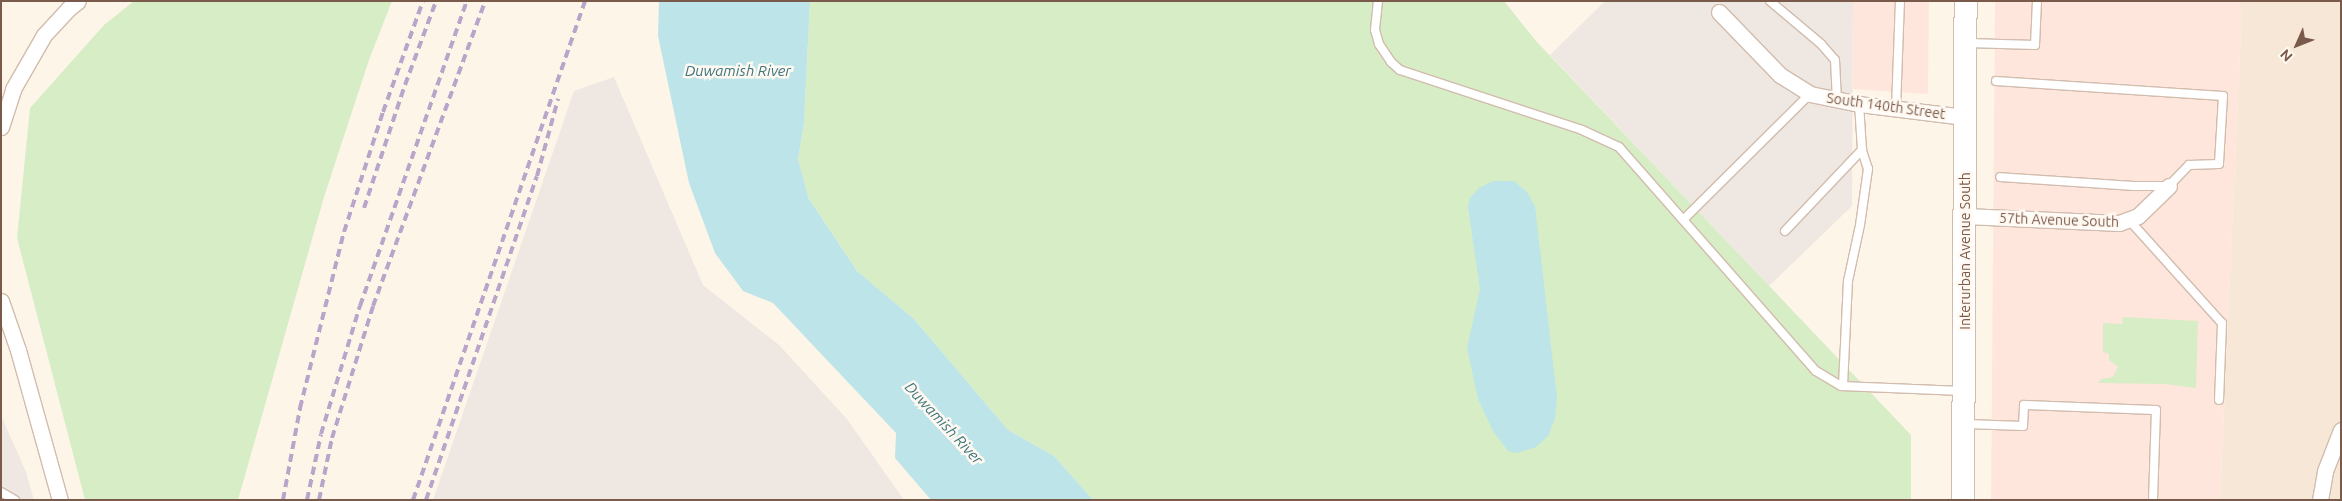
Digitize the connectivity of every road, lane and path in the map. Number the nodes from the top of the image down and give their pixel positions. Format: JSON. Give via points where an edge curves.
{"nodes":[{"id":1,"x":78,"y":1,"type":"edge"},
{"id":2,"x":1378,"y":1,"type":"edge"},
{"id":3,"x":1770,"y":1,"type":"edge"},
{"id":4,"x":1900,"y":1,"type":"edge"},
{"id":5,"x":1966,"y":1,"type":"edge"},
{"id":6,"x":2036,"y":1,"type":"edge"},
{"id":7,"x":1719,"y":12,"type":"dead end"},
{"id":8,"x":1966,"y":43,"type":"junction"},
{"id":9,"x":1996,"y":82,"type":"dead end"},
{"id":10,"x":1810,"y":94,"type":"junction"},
{"id":11,"x":1837,"y":101,"type":"junction"},
{"id":12,"x":4,"y":104,"type":"edge"},
{"id":13,"x":1860,"y":104,"type":"junction"},
{"id":14,"x":1896,"y":109,"type":"junction"},
{"id":15,"x":1966,"y":116,"type":"junction"},
{"id":16,"x":1,"y":127,"type":"edge"},
{"id":17,"x":1862,"y":150,"type":"junction"},
{"id":18,"x":2000,"y":177,"type":"dead end"},
{"id":19,"x":2169,"y":186,"type":"junction"},
{"id":20,"x":1965,"y":216,"type":"junction"},
{"id":21,"x":1683,"y":220,"type":"junction"},
{"id":22,"x":2130,"y":221,"type":"junction"},
{"id":23,"x":1785,"y":230,"type":"dead end"},
{"id":24,"x":1,"y":301,"type":"edge"},
{"id":25,"x":1844,"y":386,"type":"junction"},
{"id":26,"x":1964,"y":391,"type":"junction"},
{"id":27,"x":2219,"y":400,"type":"dead end"},
{"id":28,"x":1964,"y":424,"type":"junction"},
{"id":29,"x":2341,"y":430,"type":"edge"},
{"id":30,"x":1,"y":492,"type":"edge"},
{"id":31,"x":15,"y":500,"type":"edge"},
{"id":32,"x":60,"y":500,"type":"edge"},
{"id":33,"x":1963,"y":500,"type":"edge"},
{"id":34,"x":2153,"y":500,"type":"edge"},
{"id":35,"x":2320,"y":500,"type":"edge"}],
"edges":[{"from":1,"to":12,"type":"street","via":[[44,35]]},
{"from":2,"to":21,"type":"lane","via":[[1374,30],[1379,44],[1400,70],[1582,130],[1619,147]]},
{"from":3,"to":11,"type":"lane","via":[[1835,60]]},
{"from":4,"to":14,"type":"lane"},
{"from":5,"to":8,"type":"main road","name":"Interurban Avenue South"},
{"from":6,"to":8,"type":"lane","via":[[2035,45]]},
{"from":7,"to":10,"type":"street","name":"South 140th Street","via":[[1780,75]]},
{"from":8,"to":15,"type":"main road","name":"Interurban Avenue South"},
{"from":9,"to":19,"type":"lane","via":[[2223,96],[2219,164],[2189,164]]},
{"from":10,"to":11,"type":"street","name":"South 140th Street"},
{"from":10,"to":21,"type":"lane"},
{"from":11,"to":13,"type":"street","name":"South 140th Street"},
{"from":12,"to":16,"type":"street"},
{"from":13,"to":14,"type":"street","name":"South 140th Street"},
{"from":13,"to":17,"type":"lane"},
{"from":14,"to":15,"type":"street","name":"South 140th Street"},
{"from":15,"to":20,"type":"main road","name":"Interurban Avenue South"},
{"from":17,"to":23,"type":"lane"},
{"from":17,"to":25,"type":"lane","via":[[1868,169],[1848,281]]},
{"from":18,"to":19,"type":"lane"},
{"from":19,"to":22,"type":"street","name":"57th Avenue South","via":[[2145,212]]},
{"from":20,"to":22,"type":"street","name":"57th Avenue South"},
{"from":20,"to":26,"type":"main road","name":"Interurban Avenue South"},
{"from":21,"to":25,"type":"lane","via":[[1816,371]]},
{"from":22,"to":27,"type":"lane","via":[[2222,323]]},
{"from":24,"to":32,"type":"street"},
{"from":25,"to":26,"type":"lane"},
{"from":26,"to":28,"type":"main road","name":"Interurban Avenue South"},
{"from":28,"to":33,"type":"main road","name":"Interurban Avenue South"},
{"from":28,"to":34,"type":"lane","via":[[2023,426],[2024,405],[2156,410]]},
{"from":29,"to":35,"type":"street","via":[[2325,471]]},
{"from":30,"to":31,"type":"lane"}]}
